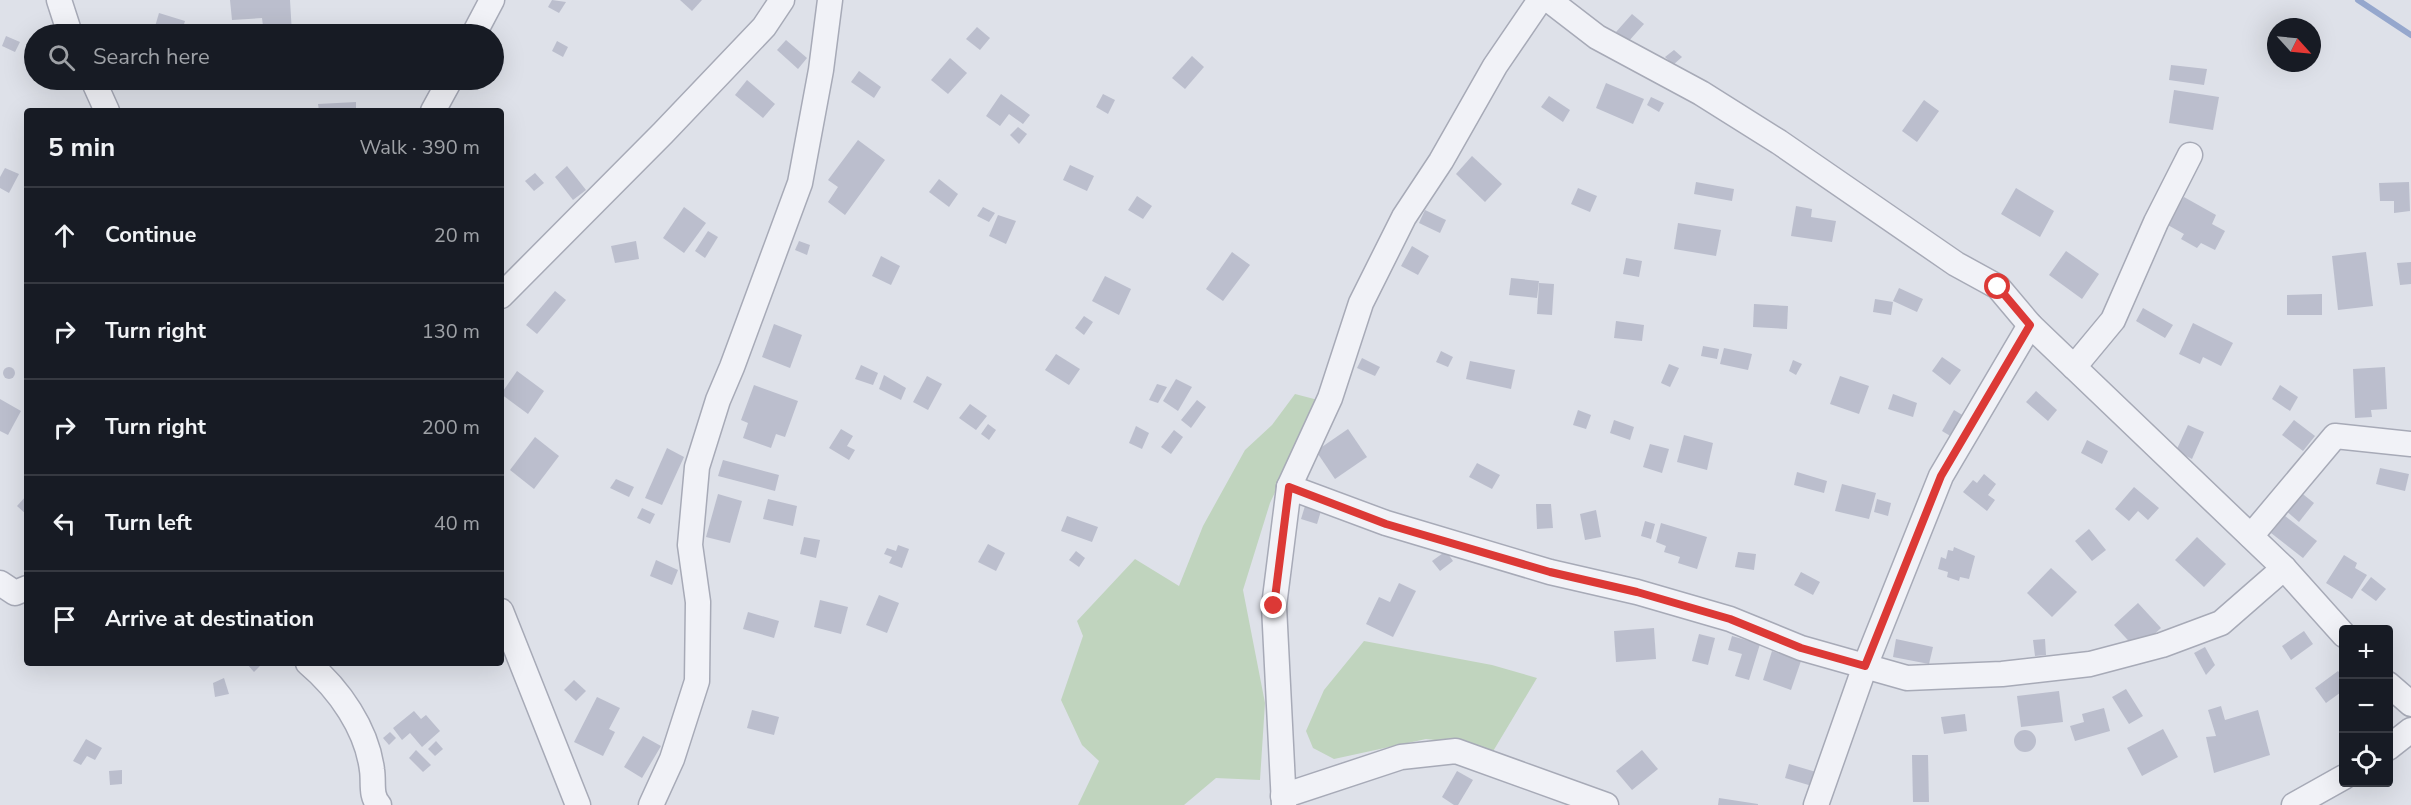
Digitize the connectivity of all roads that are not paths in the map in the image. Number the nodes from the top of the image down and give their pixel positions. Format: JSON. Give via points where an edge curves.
{"nodes":[{"id":1,"x":59,"y":0,"type":"edge"},
{"id":2,"x":492,"y":0,"type":"edge"},
{"id":3,"x":782,"y":0,"type":"edge"},
{"id":4,"x":830,"y":0,"type":"edge"},
{"id":5,"x":1540,"y":0,"type":"edge"},
{"id":6,"x":1549,"y":0,"type":"edge"},
{"id":7,"x":67,"y":24,"type":"edge"},
{"id":8,"x":479,"y":24,"type":"edge"},
{"id":9,"x":98,"y":90,"type":"edge"},
{"id":10,"x":445,"y":90,"type":"edge"},
{"id":11,"x":106,"y":108,"type":"edge"},
{"id":12,"x":435,"y":108,"type":"edge"},
{"id":13,"x":2190,"y":154,"type":"dead end"},
{"id":14,"x":504,"y":293,"type":"edge"},
{"id":15,"x":2030,"y":325,"type":"junction"},
{"id":16,"x":2074,"y":367,"type":"junction"},
{"id":17,"x":2411,"y":444,"type":"edge"},
{"id":18,"x":1289,"y":487,"type":"junction"},
{"id":19,"x":2250,"y":536,"type":"junction"},
{"id":20,"x":2284,"y":568,"type":"junction"},
{"id":21,"x":0,"y":583,"type":"edge"},
{"id":22,"x":24,"y":589,"type":"edge"},
{"id":23,"x":504,"y":619,"type":"edge"},
{"id":24,"x":2339,"y":630,"type":"edge"},
{"id":25,"x":312,"y":666,"type":"edge"},
{"id":26,"x":1865,"y":666,"type":"junction"},
{"id":27,"x":2393,"y":688,"type":"edge"},
{"id":28,"x":2411,"y":704,"type":"edge"},
{"id":29,"x":2411,"y":730,"type":"edge"},
{"id":30,"x":2393,"y":744,"type":"edge"},
{"id":31,"x":2339,"y":779,"type":"edge"},
{"id":32,"x":1283,"y":801,"type":"edge"},
{"id":33,"x":373,"y":803,"type":"edge"},
{"id":34,"x":578,"y":805,"type":"edge"},
{"id":35,"x":651,"y":805,"type":"edge"},
{"id":36,"x":1606,"y":805,"type":"edge"},
{"id":37,"x":1816,"y":805,"type":"edge"},
{"id":38,"x":2294,"y":805,"type":"edge"}],
"edges":[{"from":1,"to":7,"type":"street"},
{"from":2,"to":8,"type":"street"},
{"from":3,"to":14,"type":"street","via":[[764,27]]},
{"from":4,"to":35,"type":"street","via":[[800,183],[718,400],[697,467],[690,545],[698,602],[697,681],[672,759]]},
{"from":5,"to":18,"type":"street","via":[[1495,66],[1399,228],[1361,303],[1330,398]]},
{"from":6,"to":15,"type":"street","via":[[1597,37],[1701,93],[1956,264],[1998,287]]},
{"from":9,"to":11,"type":"street"},
{"from":10,"to":12,"type":"street"},
{"from":13,"to":16,"type":"street","via":[[2113,320]]},
{"from":15,"to":16,"type":"street"},
{"from":15,"to":26,"type":"street","via":[[1941,476]]},
{"from":16,"to":19,"type":"street"},
{"from":17,"to":19,"type":"street","via":[[2335,436]]},
{"from":18,"to":26,"type":"street","via":[[1386,524],[1730,619],[1801,648]]},
{"from":18,"to":32,"type":"street","via":[[1274,606]]},
{"from":19,"to":20,"type":"street"},
{"from":20,"to":24,"type":"street"},
{"from":20,"to":26,"type":"street","via":[[2222,623],[2162,645],[2090,664],[2002,675],[1907,678]]},
{"from":21,"to":22,"type":"street","via":[[15,593]]},
{"from":23,"to":34,"type":"street"},
{"from":25,"to":33,"type":"street","via":[[352,711],[372,768]]},
{"from":26,"to":37,"type":"street"},
{"from":27,"to":28,"type":"street"},
{"from":29,"to":30,"type":"street"},
{"from":31,"to":38,"type":"street"},
{"from":32,"to":36,"type":"street","via":[[1401,757],[1456,751]]}]}
